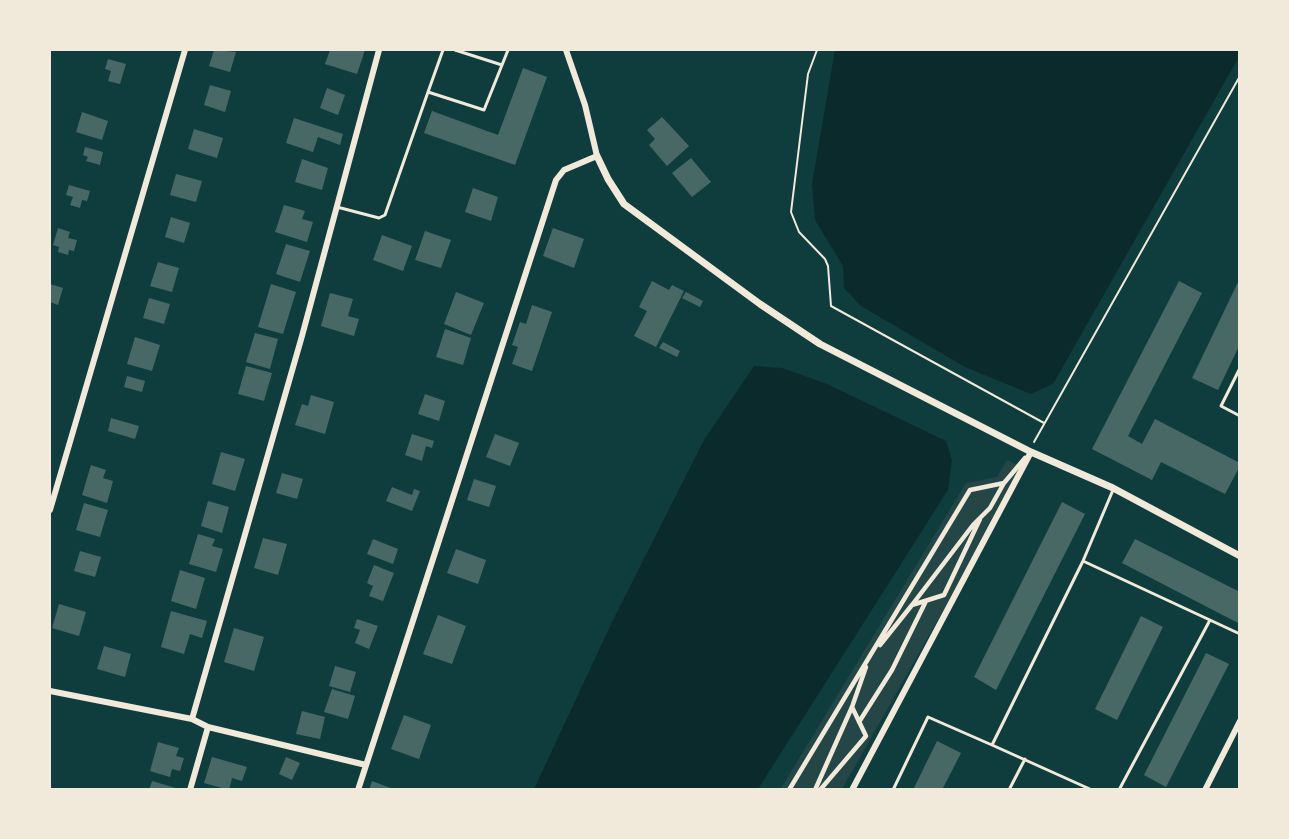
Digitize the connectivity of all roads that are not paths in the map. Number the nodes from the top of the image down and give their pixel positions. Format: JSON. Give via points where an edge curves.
{"nodes":[{"id":1,"x":185,"y":50,"type":"edge"},
{"id":2,"x":379,"y":50,"type":"edge"},
{"id":3,"x":443,"y":50,"type":"edge"},
{"id":4,"x":455,"y":50,"type":"edge"},
{"id":5,"x":508,"y":50,"type":"edge"},
{"id":6,"x":566,"y":50,"type":"edge"},
{"id":7,"x":502,"y":65,"type":"junction"},
{"id":8,"x":428,"y":92,"type":"junction"},
{"id":9,"x":597,"y":156,"type":"junction"},
{"id":10,"x":337,"y":207,"type":"junction"},
{"id":11,"x":1239,"y":368,"type":"edge"},
{"id":12,"x":1239,"y":416,"type":"edge"},
{"id":13,"x":1030,"y":452,"type":"junction"},
{"id":14,"x":1004,"y":483,"type":"junction"},
{"id":15,"x":1113,"y":488,"type":"junction"},
{"id":16,"x":50,"y":510,"type":"edge"},
{"id":17,"x":982,"y":515,"type":"junction"},
{"id":18,"x":1239,"y":556,"type":"edge"},
{"id":19,"x":1083,"y":561,"type":"junction"},
{"id":20,"x":926,"y":602,"type":"junction"},
{"id":21,"x":912,"y":605,"type":"junction"},
{"id":22,"x":1210,"y":620,"type":"junction"},
{"id":23,"x":1239,"y":634,"type":"edge"},
{"id":24,"x":870,"y":656,"type":"junction"},
{"id":25,"x":50,"y":691,"type":"edge"},
{"id":26,"x":852,"y":707,"type":"junction"},
{"id":27,"x":192,"y":719,"type":"junction"},
{"id":28,"x":1239,"y":721,"type":"edge"},
{"id":29,"x":859,"y":722,"type":"junction"},
{"id":30,"x":208,"y":727,"type":"junction"},
{"id":31,"x":993,"y":745,"type":"junction"},
{"id":32,"x":1025,"y":758,"type":"junction"},
{"id":33,"x":366,"y":765,"type":"junction"},
{"id":34,"x":190,"y":789,"type":"edge"},
{"id":35,"x":358,"y":789,"type":"edge"},
{"id":36,"x":789,"y":789,"type":"edge"},
{"id":37,"x":815,"y":789,"type":"edge"},
{"id":38,"x":820,"y":789,"type":"edge"},
{"id":39,"x":852,"y":789,"type":"edge"},
{"id":40,"x":893,"y":789,"type":"edge"},
{"id":41,"x":1009,"y":789,"type":"edge"},
{"id":42,"x":1092,"y":789,"type":"edge"},
{"id":43,"x":1119,"y":789,"type":"edge"},
{"id":44,"x":1205,"y":789,"type":"edge"}],
"edges":[{"from":1,"to":16,"type":"street"},
{"from":2,"to":10,"type":"street"},
{"from":3,"to":8,"type":"lane"},
{"from":4,"to":7,"type":"lane"},
{"from":5,"to":7,"type":"lane"},
{"from":6,"to":9,"type":"street"},
{"from":7,"to":8,"type":"lane","via":[[484,110]]},
{"from":8,"to":10,"type":"lane","via":[[385,215],[379,218]]},
{"from":9,"to":13,"type":"street","via":[[624,204],[760,304],[820,344]]},
{"from":9,"to":33,"type":"street","via":[[564,170],[556,180]]},
{"from":10,"to":27,"type":"street"},
{"from":11,"to":12,"type":"lane","via":[[1221,406]]},
{"from":13,"to":14,"type":"street"},
{"from":13,"to":15,"type":"street"},
{"from":13,"to":39,"type":"street"},
{"from":14,"to":17,"type":"street"},
{"from":14,"to":24,"type":"street","via":[[970,490]]},
{"from":15,"to":18,"type":"street"},
{"from":15,"to":19,"type":"lane"},
{"from":17,"to":20,"type":"street","via":[[944,595]]},
{"from":17,"to":21,"type":"street"},
{"from":19,"to":22,"type":"lane"},
{"from":19,"to":31,"type":"lane"},
{"from":20,"to":21,"type":"street"},
{"from":20,"to":29,"type":"street","via":[[892,670]]},
{"from":21,"to":24,"type":"street"},
{"from":22,"to":23,"type":"lane"},
{"from":22,"to":43,"type":"lane"},
{"from":24,"to":26,"type":"street"},
{"from":24,"to":36,"type":"street"},
{"from":25,"to":27,"type":"street"},
{"from":26,"to":29,"type":"street"},
{"from":26,"to":37,"type":"street"},
{"from":27,"to":30,"type":"street"},
{"from":28,"to":44,"type":"street"},
{"from":29,"to":38,"type":"street","via":[[866,736]]},
{"from":30,"to":33,"type":"street"},
{"from":30,"to":34,"type":"street"},
{"from":31,"to":32,"type":"lane"},
{"from":31,"to":40,"type":"lane","via":[[928,717]]},
{"from":32,"to":41,"type":"lane"},
{"from":32,"to":42,"type":"lane"},
{"from":33,"to":35,"type":"street"}]}
